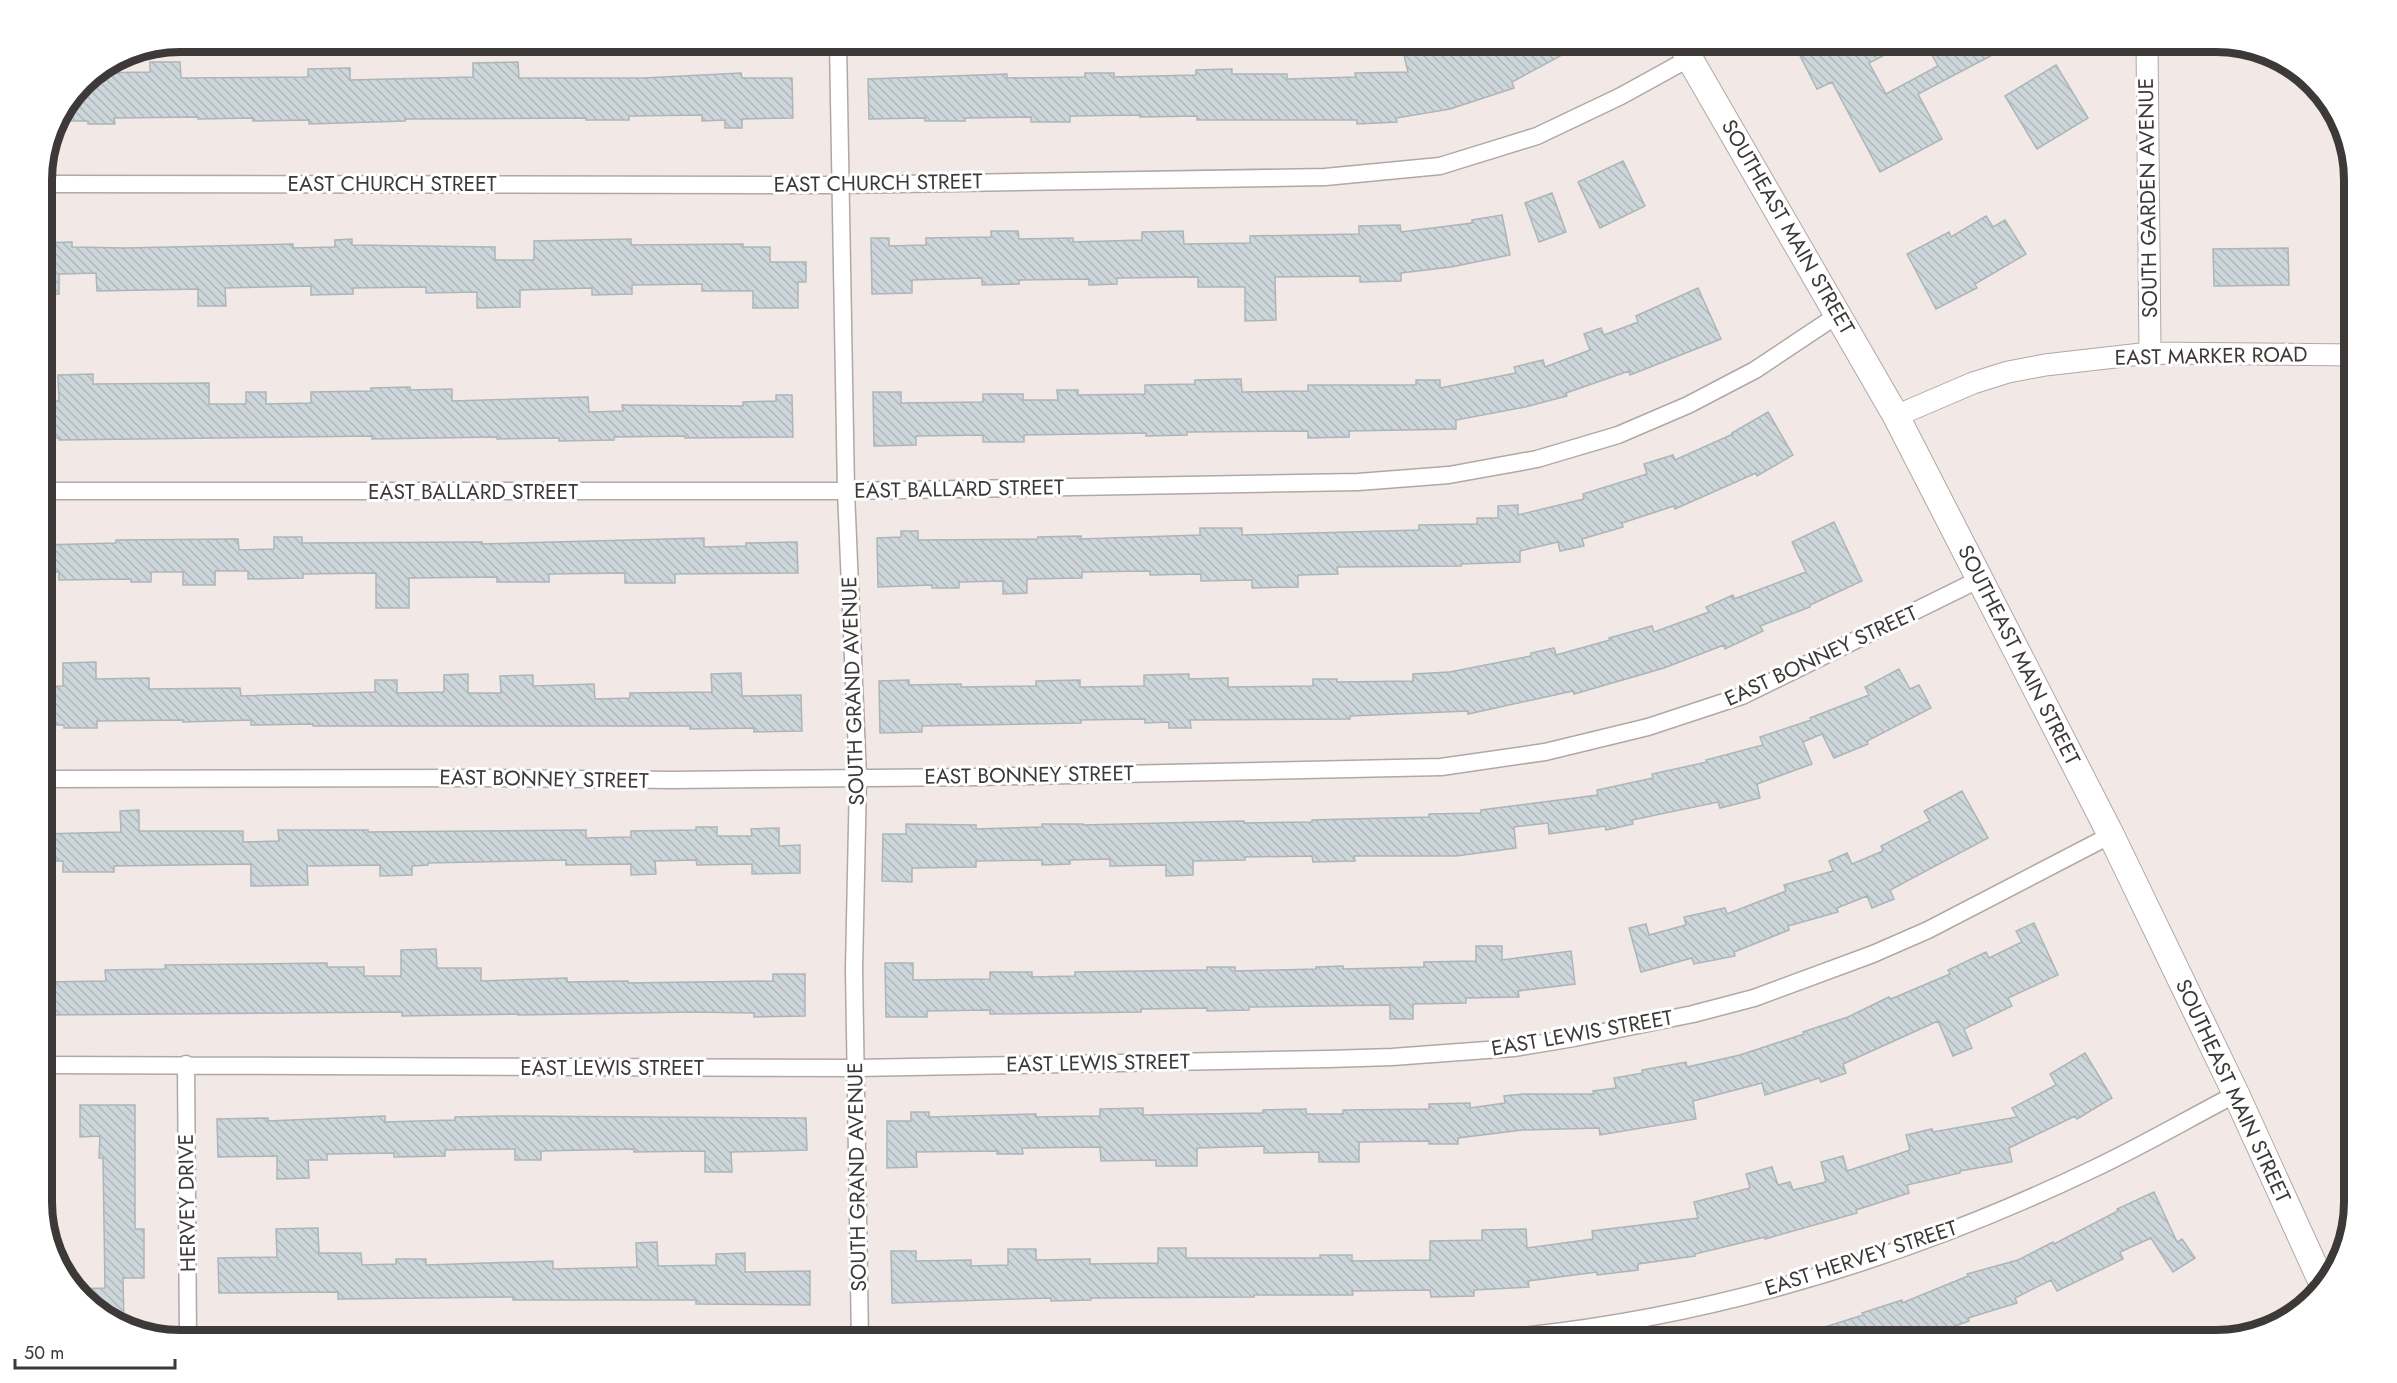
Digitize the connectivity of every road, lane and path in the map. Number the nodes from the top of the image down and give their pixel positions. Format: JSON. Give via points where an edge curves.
{"nodes":[{"id":1,"x":838,"y":52,"type":"edge"},
{"id":2,"x":1682,"y":52,"type":"edge"},
{"id":3,"x":1686,"y":52,"type":"edge"},
{"id":4,"x":2147,"y":52,"type":"edge"},
{"id":5,"x":53,"y":184,"type":"edge"},
{"id":6,"x":841,"y":185,"type":"junction"},
{"id":7,"x":1839,"y":315,"type":"junction"},
{"id":8,"x":2150,"y":353,"type":"junction"},
{"id":9,"x":2344,"y":355,"type":"edge"},
{"id":10,"x":1896,"y":416,"type":"junction"},
{"id":11,"x":53,"y":491,"type":"edge"},
{"id":12,"x":846,"y":491,"type":"junction"},
{"id":13,"x":1980,"y":579,"type":"junction"},
{"id":14,"x":858,"y":778,"type":"junction"},
{"id":15,"x":53,"y":779,"type":"edge"},
{"id":16,"x":2111,"y":834,"type":"junction"},
{"id":17,"x":186,"y":1064,"type":"junction"},
{"id":18,"x":53,"y":1065,"type":"edge"},
{"id":19,"x":856,"y":1068,"type":"junction"},
{"id":20,"x":2236,"y":1094,"type":"junction"},
{"id":21,"x":2320,"y":1278,"type":"edge"},
{"id":22,"x":188,"y":1330,"type":"edge"},
{"id":23,"x":860,"y":1330,"type":"edge"},
{"id":24,"x":1573,"y":1330,"type":"edge"}],
"edges":[{"from":1,"to":6,"type":"street","name":"SOUTH GRAND AVENUE"},
{"from":2,"to":6,"type":"street","name":"EAST CHURCH STREET","via":[[1621,96],[1537,136],[1440,166],[1325,177]]},
{"from":3,"to":7,"type":"main road","name":"SOUTHEAST MAIN STREET"},
{"from":4,"to":8,"type":"street","name":"SOUTH GARDEN AVENUE"},
{"from":5,"to":6,"type":"street","name":"EAST CHURCH STREET"},
{"from":6,"to":12,"type":"street","name":"SOUTH GRAND AVENUE"},
{"from":7,"to":10,"type":"main road","name":"SOUTHEAST MAIN STREET"},
{"from":7,"to":12,"type":"street","name":"EAST BALLARD STREET","via":[[1755,370],[1618,435],[1547,456],[1460,473],[1358,482]]},
{"from":8,"to":9,"type":"street","name":"EAST MARKER ROAD"},
{"from":8,"to":10,"type":"street","name":"EAST MARKER ROAD","via":[[2008,372]]},
{"from":10,"to":13,"type":"main road","name":"SOUTHEAST MAIN STREET"},
{"from":11,"to":12,"type":"street","name":"EAST BALLARD STREET"},
{"from":12,"to":14,"type":"street","name":"SOUTH GRAND AVENUE"},
{"from":13,"to":14,"type":"street","name":"EAST BONNEY STREET","via":[[1742,696],[1648,727],[1545,752],[1441,767]]},
{"from":13,"to":16,"type":"main road","name":"SOUTHEAST MAIN STREET"},
{"from":14,"to":15,"type":"street","name":"EAST BONNEY STREET"},
{"from":14,"to":19,"type":"street","name":"SOUTH GRAND AVENUE"},
{"from":16,"to":19,"type":"street","name":"EAST LEWIS STREET","via":[[1928,930],[1873,954],[1754,998],[1574,1038],[1514,1048],[1381,1058]]},
{"from":16,"to":20,"type":"main road","name":"SOUTHEAST MAIN STREET"},
{"from":17,"to":18,"type":"street","name":"EAST LEWIS STREET"},
{"from":17,"to":19,"type":"street","name":"EAST LEWIS STREET"},
{"from":17,"to":22,"type":"street","name":"HERVEY DRIVE"},
{"from":19,"to":23,"type":"street","name":"SOUTH GRAND AVENUE"},
{"from":20,"to":21,"type":"main road","name":"SOUTHEAST MAIN STREET"},
{"from":20,"to":24,"type":"street","name":"EAST HERVEY STREET","via":[[2092,1170],[1916,1244],[1735,1298]]}]}
